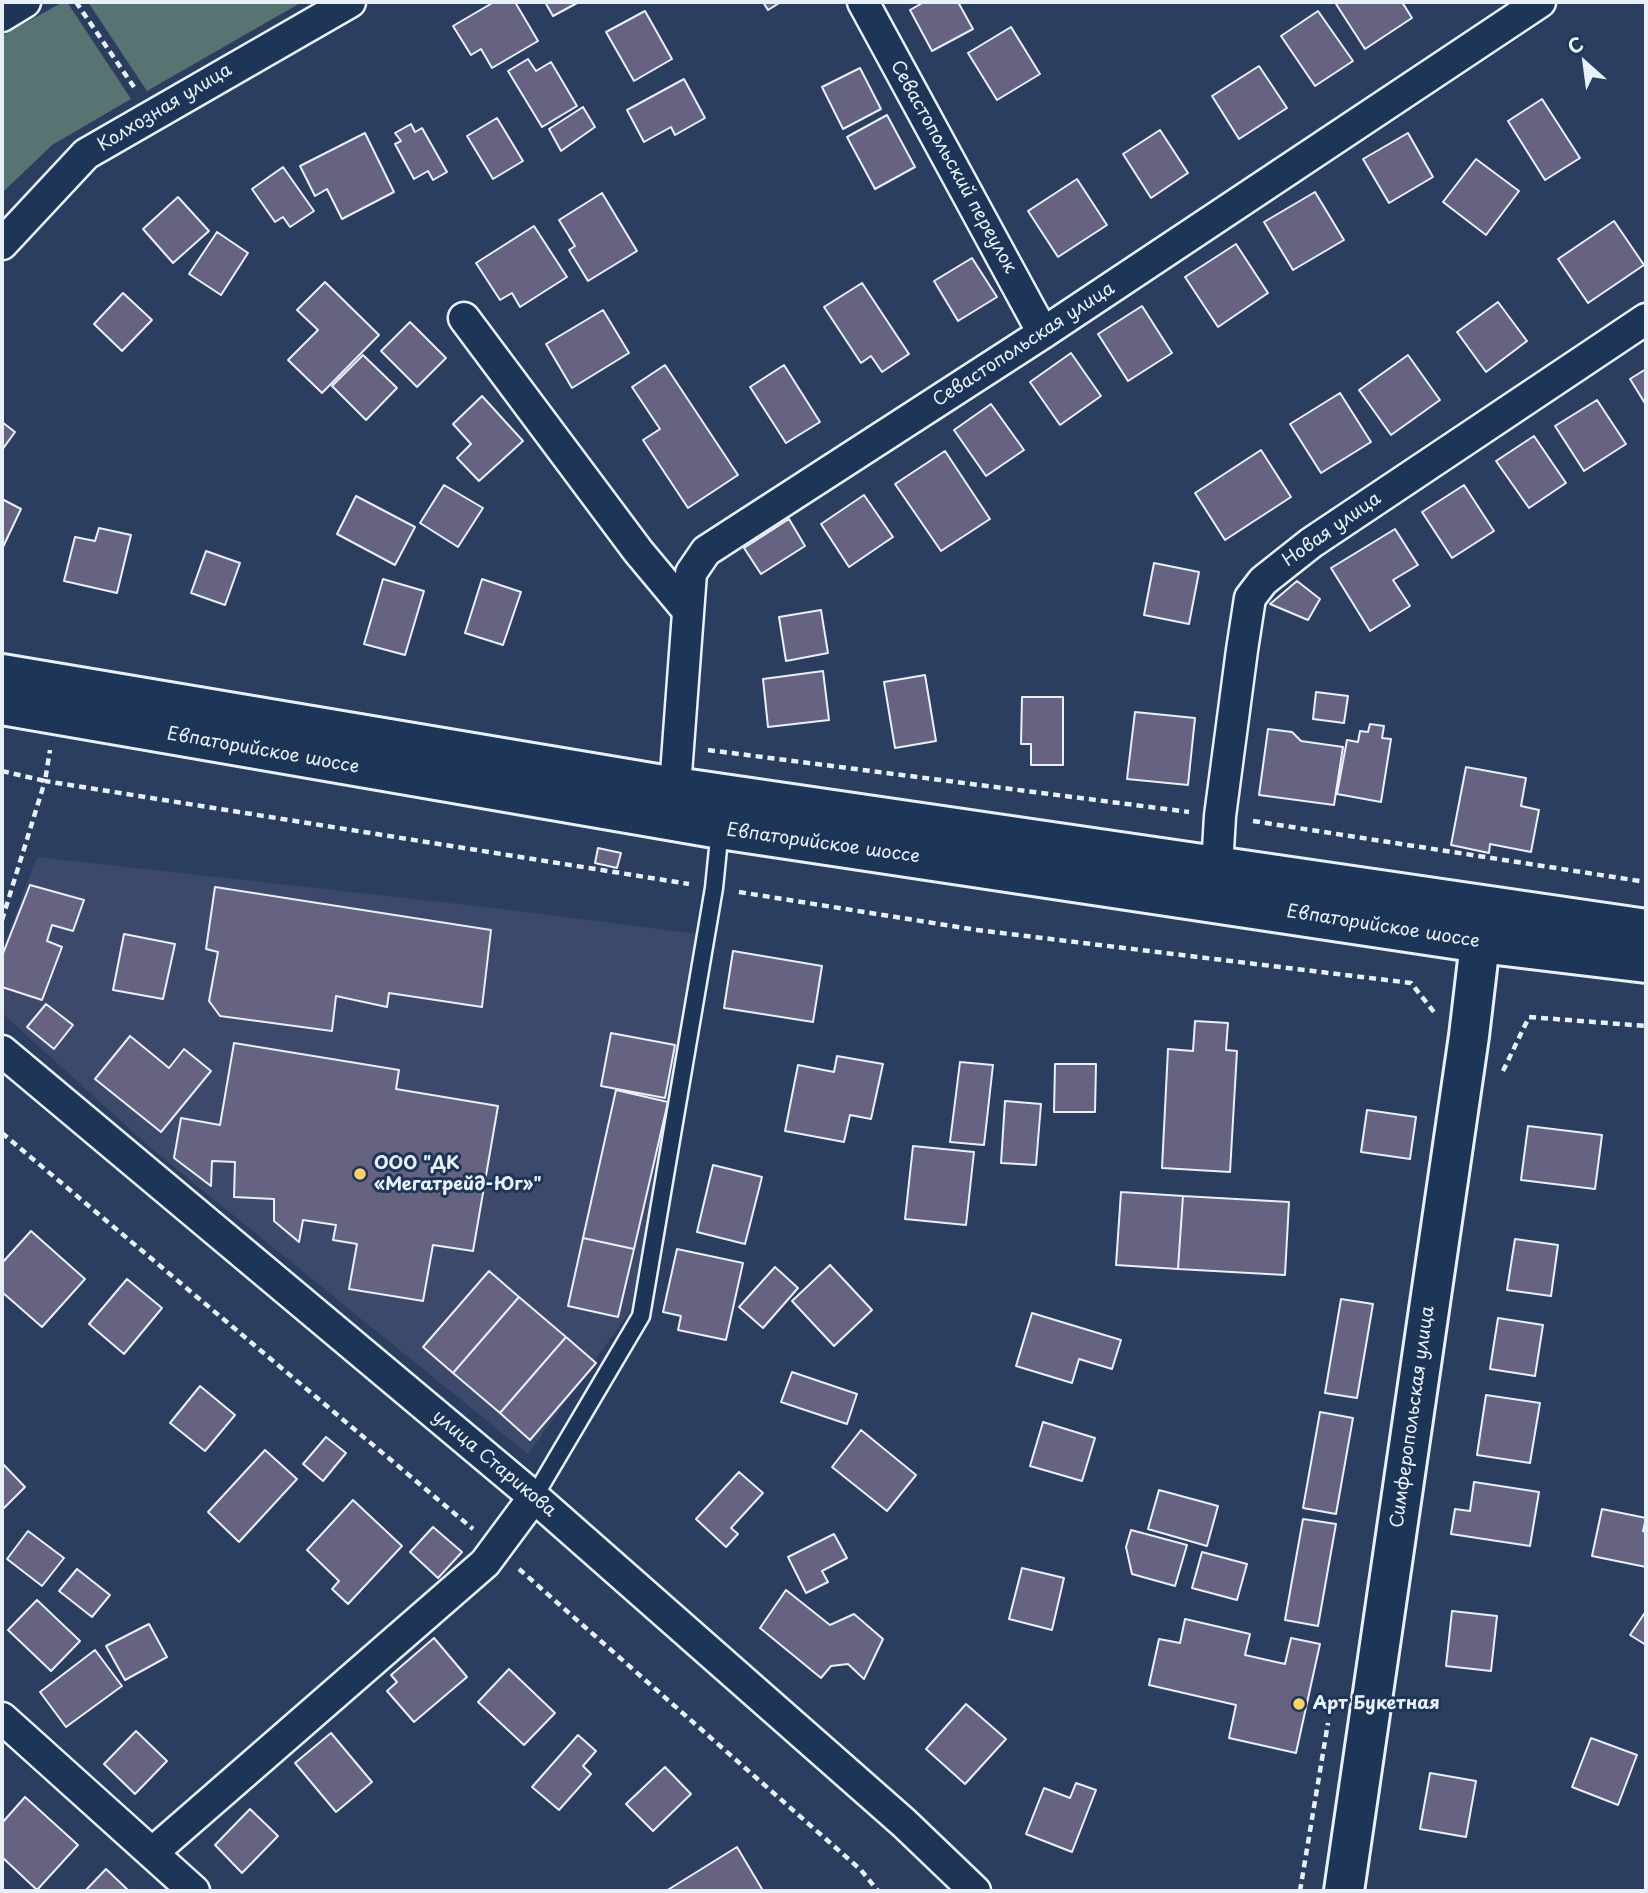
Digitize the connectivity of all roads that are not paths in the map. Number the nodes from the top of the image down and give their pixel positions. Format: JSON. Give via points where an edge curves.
{"nodes":[{"id":1,"x":25,"y":2,"type":"edge"},
{"id":2,"x":350,"y":2,"type":"edge"},
{"id":3,"x":863,"y":2,"type":"edge"},
{"id":4,"x":1540,"y":2,"type":"edge"},
{"id":5,"x":2,"y":16,"type":"edge"},
{"id":6,"x":2,"y":244,"type":"edge"},
{"id":7,"x":464,"y":318,"type":"dead end"},
{"id":8,"x":1646,"y":319,"type":"edge"},
{"id":9,"x":1043,"y":333,"type":"junction"},
{"id":10,"x":688,"y":611,"type":"junction"},
{"id":11,"x":2,"y":674,"type":"edge"},
{"id":12,"x":2,"y":705,"type":"edge"},
{"id":13,"x":675,"y":786,"type":"junction"},
{"id":14,"x":720,"y":829,"type":"junction"},
{"id":15,"x":1217,"y":867,"type":"junction"},
{"id":16,"x":1646,"y":929,"type":"edge"},
{"id":17,"x":1480,"y":943,"type":"junction"},
{"id":18,"x":1646,"y":963,"type":"edge"},
{"id":19,"x":2,"y":1051,"type":"edge"},
{"id":20,"x":534,"y":1497,"type":"junction"},
{"id":21,"x":2,"y":1718,"type":"edge"},
{"id":22,"x":152,"y":1853,"type":"junction"},
{"id":23,"x":194,"y":1891,"type":"edge"},
{"id":24,"x":975,"y":1891,"type":"edge"},
{"id":25,"x":1344,"y":1891,"type":"edge"}],
"edges":[{"from":1,"to":5,"type":"street"},
{"from":2,"to":6,"type":"street","name":"Колхозная улица","via":[[86,154]]},
{"from":3,"to":9,"type":"street","name":"Севастопольский переулок"},
{"from":4,"to":9,"type":"street","name":"Севастопольская улица"},
{"from":7,"to":10,"type":"street"},
{"from":8,"to":15,"type":"street","name":"Новая улица","via":[[1311,543],[1263,581],[1250,598]]},
{"from":9,"to":10,"type":"street","name":"Севастопольская улица","via":[[706,551],[691,573]]},
{"from":10,"to":13,"type":"street","name":"Севастопольская улица"},
{"from":11,"to":13,"type":"main road","name":"Евпаторийское шоссе"},
{"from":12,"to":14,"type":"main road","name":"Евпаторийское шоссе"},
{"from":13,"to":15,"type":"main road","name":"Евпаторийское шоссе"},
{"from":14,"to":17,"type":"main road","name":"Евпаторийское шоссе"},
{"from":14,"to":20,"type":"lane","via":[[641,1316]]},
{"from":15,"to":16,"type":"main road","name":"Евпаторийское шоссе"},
{"from":17,"to":18,"type":"main road","name":"Евпаторийское шоссе"},
{"from":17,"to":25,"type":"main road","name":"Симферопольская улица"},
{"from":19,"to":20,"type":"street","name":"улица Старикова"},
{"from":20,"to":22,"type":"street","via":[[485,1563]]},
{"from":20,"to":24,"type":"street","name":"улица Старикова"},
{"from":21,"to":22,"type":"street"},
{"from":22,"to":23,"type":"street"}]}
